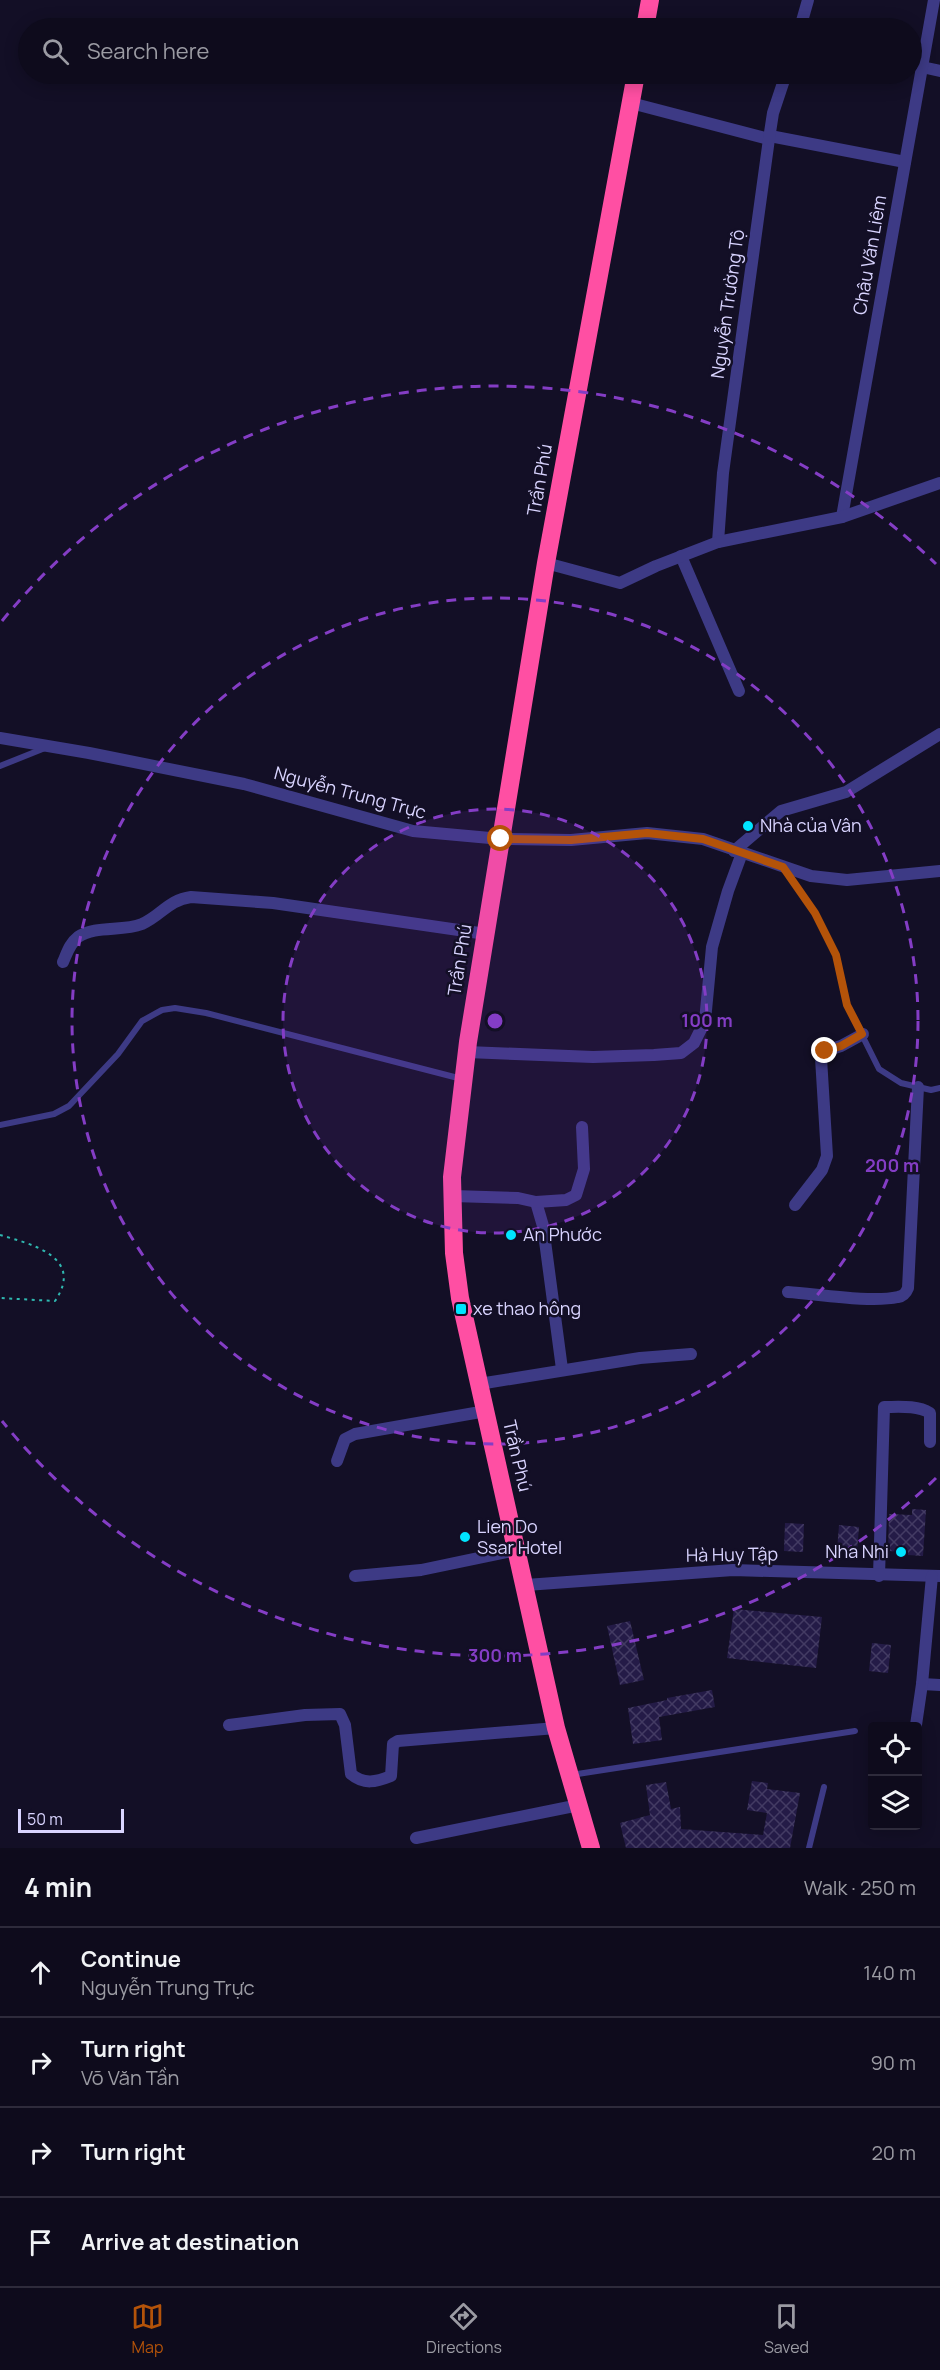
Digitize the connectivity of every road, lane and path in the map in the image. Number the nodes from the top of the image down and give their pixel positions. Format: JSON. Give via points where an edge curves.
{"nodes":[{"id":1,"x":650,"y":0,"type":"edge"},
{"id":2,"x":808,"y":0,"type":"edge"},
{"id":3,"x":934,"y":0,"type":"edge"},
{"id":4,"x":647,"y":18,"type":"edge"},
{"id":5,"x":803,"y":18,"type":"edge"},
{"id":6,"x":922,"y":67,"type":"joint"},
{"id":7,"x":940,"y":70,"type":"edge"},
{"id":8,"x":634,"y":84,"type":"edge"},
{"id":9,"x":783,"y":84,"type":"edge"},
{"id":10,"x":919,"y":84,"type":"edge"},
{"id":11,"x":631,"y":103,"type":"junction"},
{"id":12,"x":769,"y":138,"type":"junction"},
{"id":13,"x":905,"y":162,"type":"junction"},
{"id":14,"x":940,"y":483,"type":"edge"},
{"id":15,"x":842,"y":517,"type":"junction"},
{"id":16,"x":718,"y":542,"type":"junction"},
{"id":17,"x":681,"y":556,"type":"junction"},
{"id":18,"x":546,"y":564,"type":"junction"},
{"id":19,"x":739,"y":691,"type":"dead end"},
{"id":20,"x":940,"y":734,"type":"edge"},
{"id":21,"x":0,"y":738,"type":"edge"},
{"id":22,"x":49,"y":746,"type":"junction"},
{"id":23,"x":0,"y":766,"type":"edge"},
{"id":24,"x":501,"y":839,"type":"junction"},
{"id":25,"x":738,"y":852,"type":"junction"},
{"id":26,"x":783,"y":867,"type":"junction"},
{"id":27,"x":940,"y":871,"type":"edge"},
{"id":28,"x":486,"y":934,"type":"junction"},
{"id":29,"x":63,"y":962,"type":"dead end"},
{"id":30,"x":862,"y":1034,"type":"junction"},
{"id":31,"x":467,"y":1052,"type":"junction"},
{"id":32,"x":464,"y":1080,"type":"junction"},
{"id":33,"x":918,"y":1087,"type":"junction"},
{"id":34,"x":940,"y":1088,"type":"edge"},
{"id":35,"x":0,"y":1125,"type":"edge"},
{"id":36,"x":582,"y":1127,"type":"dead end"},
{"id":37,"x":453,"y":1196,"type":"junction"},
{"id":38,"x":536,"y":1202,"type":"junction"},
{"id":39,"x":795,"y":1205,"type":"dead end"},
{"id":40,"x":0,"y":1235,"type":"edge"},
{"id":41,"x":788,"y":1292,"type":"dead end"},
{"id":42,"x":0,"y":1298,"type":"edge"},
{"id":43,"x":691,"y":1354,"type":"dead end"},
{"id":44,"x":562,"y":1369,"type":"junction"},
{"id":45,"x":479,"y":1384,"type":"junction"},
{"id":46,"x":486,"y":1411,"type":"junction"},
{"id":47,"x":930,"y":1442,"type":"dead end"},
{"id":48,"x":337,"y":1461,"type":"dead end"},
{"id":49,"x":518,"y":1550,"type":"junction"},
{"id":50,"x":356,"y":1576,"type":"dead end"},
{"id":51,"x":879,"y":1576,"type":"junction"},
{"id":52,"x":936,"y":1576,"type":"edge"},
{"id":53,"x":526,"y":1585,"type":"junction"},
{"id":54,"x":922,"y":1684,"type":"junction"},
{"id":55,"x":940,"y":1685,"type":"edge"},
{"id":56,"x":916,"y":1722,"type":"edge"},
{"id":57,"x":229,"y":1725,"type":"dead end"},
{"id":58,"x":556,"y":1728,"type":"junction"},
{"id":59,"x":855,"y":1731,"type":"dead end"},
{"id":60,"x":571,"y":1775,"type":"junction"},
{"id":61,"x":824,"y":1787,"type":"dead end"},
{"id":62,"x":579,"y":1805,"type":"junction"},
{"id":63,"x":416,"y":1838,"type":"dead end"},
{"id":64,"x":591,"y":1848,"type":"edge"},
{"id":65,"x":809,"y":1848,"type":"edge"}],
"edges":[{"from":1,"to":4,"type":"highway"},
{"from":2,"to":5,"type":"street"},
{"from":3,"to":6,"type":"street","name":"Châu Văn Liêm"},
{"from":6,"to":7,"type":"street"},
{"from":8,"to":11,"type":"highway","name":"Trần Phú"},
{"from":9,"to":12,"type":"street","name":"Nguyễn Trường Tộ"},
{"from":10,"to":13,"type":"street","name":"Châu Văn Liêm"},
{"from":11,"to":12,"type":"street"},
{"from":11,"to":18,"type":"highway","name":"Trần Phú"},
{"from":12,"to":13,"type":"street"},
{"from":12,"to":16,"type":"street","name":"Nguyễn Trường Tộ","via":[[723,473]]},
{"from":13,"to":15,"type":"street","name":"Châu Văn Liêm"},
{"from":14,"to":15,"type":"street"},
{"from":15,"to":16,"type":"street"},
{"from":16,"to":17,"type":"street"},
{"from":17,"to":18,"type":"street","via":[[620,583]]},
{"from":17,"to":19,"type":"street"},
{"from":18,"to":24,"type":"highway","name":"Trần Phú"},
{"from":20,"to":25,"type":"street","via":[[846,792],[781,811]]},
{"from":21,"to":22,"type":"street","name":"Nguyễn Trung Trực"},
{"from":22,"to":23,"type":"lane"},
{"from":22,"to":24,"type":"street","name":"Nguyễn Trung Trực","via":[[244,784],[413,831]]},
{"from":24,"to":25,"type":"street","name":"Nguyễn Trung Trực","via":[[571,840],[647,833],[703,839]]},
{"from":24,"to":28,"type":"highway","name":"Trần Phú"},
{"from":25,"to":26,"type":"street","name":"Nguyễn Trung Trực"},
{"from":25,"to":31,"type":"street","via":[[712,947],[705,1021],[694,1043],[681,1053],[592,1057]]},
{"from":26,"to":27,"type":"street","name":"Nguyễn Trung Trực","via":[[811,876],[846,880]]},
{"from":26,"to":30,"type":"lane","via":[[815,913],[836,955],[847,1005]]},
{"from":28,"to":29,"type":"street","via":[[273,903],[191,897],[178,899],[141,924],[90,932],[77,938]]},
{"from":28,"to":31,"type":"highway","name":"Trần Phú"},
{"from":30,"to":33,"type":"lane","via":[[879,1069],[901,1083]]},
{"from":30,"to":39,"type":"street","via":[[825,1051],[821,1058],[827,1156],[822,1170]]},
{"from":31,"to":32,"type":"highway","name":"Trần Phú"},
{"from":32,"to":35,"type":"lane","via":[[176,1008],[162,1010],[142,1021],[118,1054],[69,1106],[54,1114]]},
{"from":32,"to":37,"type":"highway","name":"Trần Phú"},
{"from":33,"to":34,"type":"lane"},
{"from":33,"to":41,"type":"street","via":[[906,1293],[900,1297],[865,1298]]},
{"from":36,"to":38,"type":"street","via":[[584,1169],[576,1195],[566,1200]]},
{"from":37,"to":38,"type":"street"},
{"from":37,"to":45,"type":"highway","name":"Trần Phú","via":[[460,1298]]},
{"from":38,"to":44,"type":"street","via":[[543,1226]]},
{"from":40,"to":42,"type":"path","via":[[32,1244],[54,1256],[62,1269],[63,1289],[55,1300]]},
{"from":43,"to":44,"type":"street"},
{"from":44,"to":45,"type":"street"},
{"from":45,"to":46,"type":"highway","name":"Trần Phú"},
{"from":46,"to":48,"type":"street","via":[[355,1434],[345,1439]]},
{"from":46,"to":49,"type":"highway","name":"Trần Phú"},
{"from":47,"to":51,"type":"street","via":[[930,1413],[909,1407],[884,1407]]},
{"from":49,"to":50,"type":"street","via":[[421,1570]]},
{"from":49,"to":53,"type":"highway","name":"Trần Phú"},
{"from":51,"to":52,"type":"street","name":"Hà Huy Tập"},
{"from":51,"to":53,"type":"street","name":"Hà Huy Tập","via":[[734,1570]]},
{"from":52,"to":54,"type":"street"},
{"from":53,"to":58,"type":"highway","name":"Trần Phú"},
{"from":54,"to":55,"type":"street"},
{"from":54,"to":56,"type":"street"},
{"from":57,"to":58,"type":"street","via":[[340,1714],[351,1774],[360,1781],[380,1781],[391,1776],[393,1744],[398,1741]]},
{"from":58,"to":60,"type":"highway","name":"Trần Phú"},
{"from":59,"to":60,"type":"lane"},
{"from":60,"to":62,"type":"highway","name":"Trần Phú"},
{"from":61,"to":65,"type":"lane"},
{"from":62,"to":63,"type":"street"},
{"from":62,"to":64,"type":"highway","name":"Trần Phú"}]}
